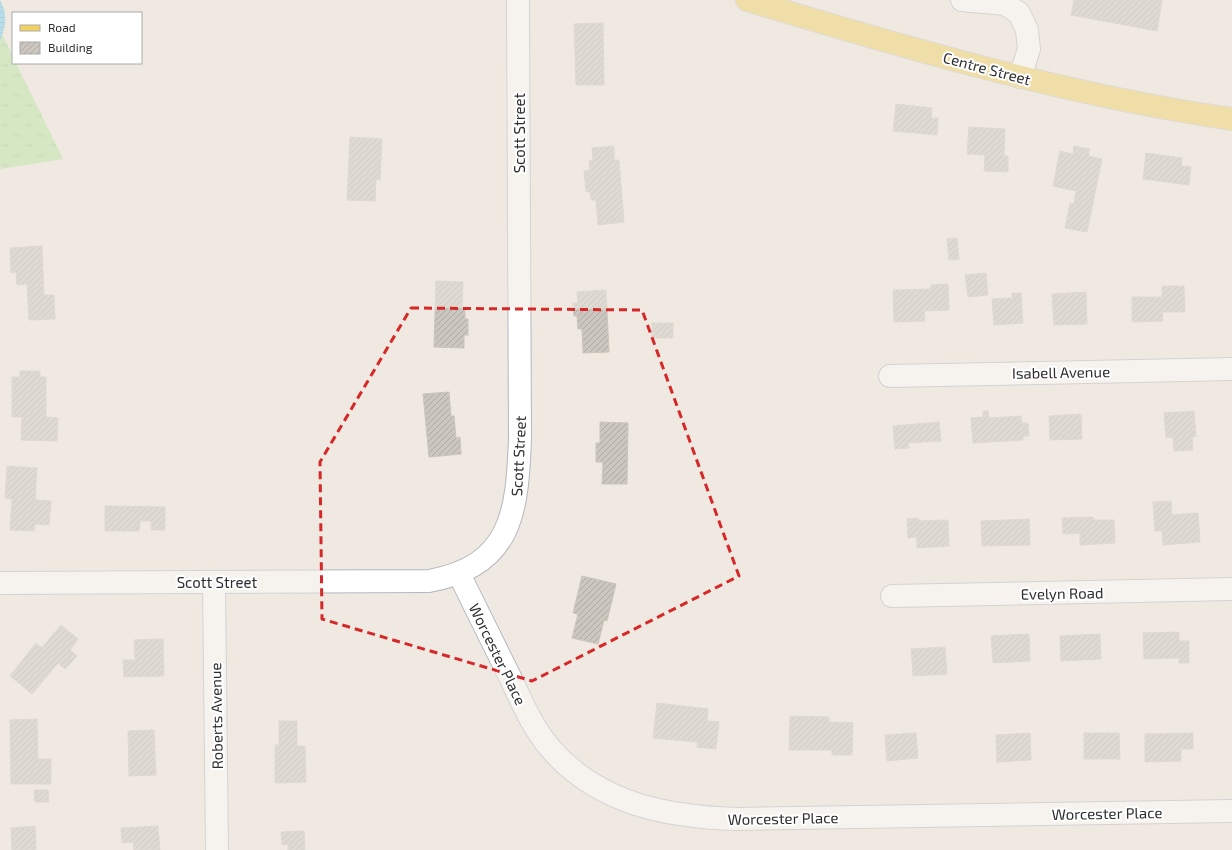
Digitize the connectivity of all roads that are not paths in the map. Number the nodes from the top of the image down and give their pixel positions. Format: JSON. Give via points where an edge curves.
{"nodes":[{"id":1,"x":518,"y":0,"type":"edge"},
{"id":2,"x":746,"y":0,"type":"edge"},
{"id":3,"x":962,"y":0,"type":"edge"},
{"id":4,"x":1020,"y":77,"type":"junction"},
{"id":5,"x":1232,"y":119,"type":"edge"},
{"id":6,"x":1232,"y":369,"type":"edge"},
{"id":7,"x":890,"y":376,"type":"dead end"},
{"id":8,"x":459,"y":574,"type":"junction"},
{"id":9,"x":214,"y":582,"type":"junction"},
{"id":10,"x":0,"y":583,"type":"edge"},
{"id":11,"x":1232,"y":589,"type":"edge"},
{"id":12,"x":892,"y":596,"type":"dead end"},
{"id":13,"x":1232,"y":811,"type":"edge"},
{"id":14,"x":217,"y":850,"type":"edge"}],
"edges":[{"from":1,"to":8,"type":"street","name":"Scott Street","via":[[519,478],[513,514],[502,538],[485,557]]},
{"from":2,"to":4,"type":"main road","name":"Centre Street"},
{"from":3,"to":4,"type":"street","via":[[1005,4],[1019,13],[1027,30],[1029,49]]},
{"from":4,"to":5,"type":"main road","name":"Centre Street","via":[[1134,103]]},
{"from":6,"to":7,"type":"street","name":"Isabell Avenue"},
{"from":8,"to":9,"type":"street","name":"Scott Street","via":[[405,582]]},
{"from":8,"to":13,"type":"street","name":"Worcester Place","via":[[526,711],[550,748],[577,774],[608,793],[651,810],[696,818],[737,819]]},
{"from":9,"to":10,"type":"street","name":"Scott Street"},
{"from":9,"to":14,"type":"street","name":"Roberts Avenue"},
{"from":11,"to":12,"type":"street","name":"Evelyn Road"}]}
